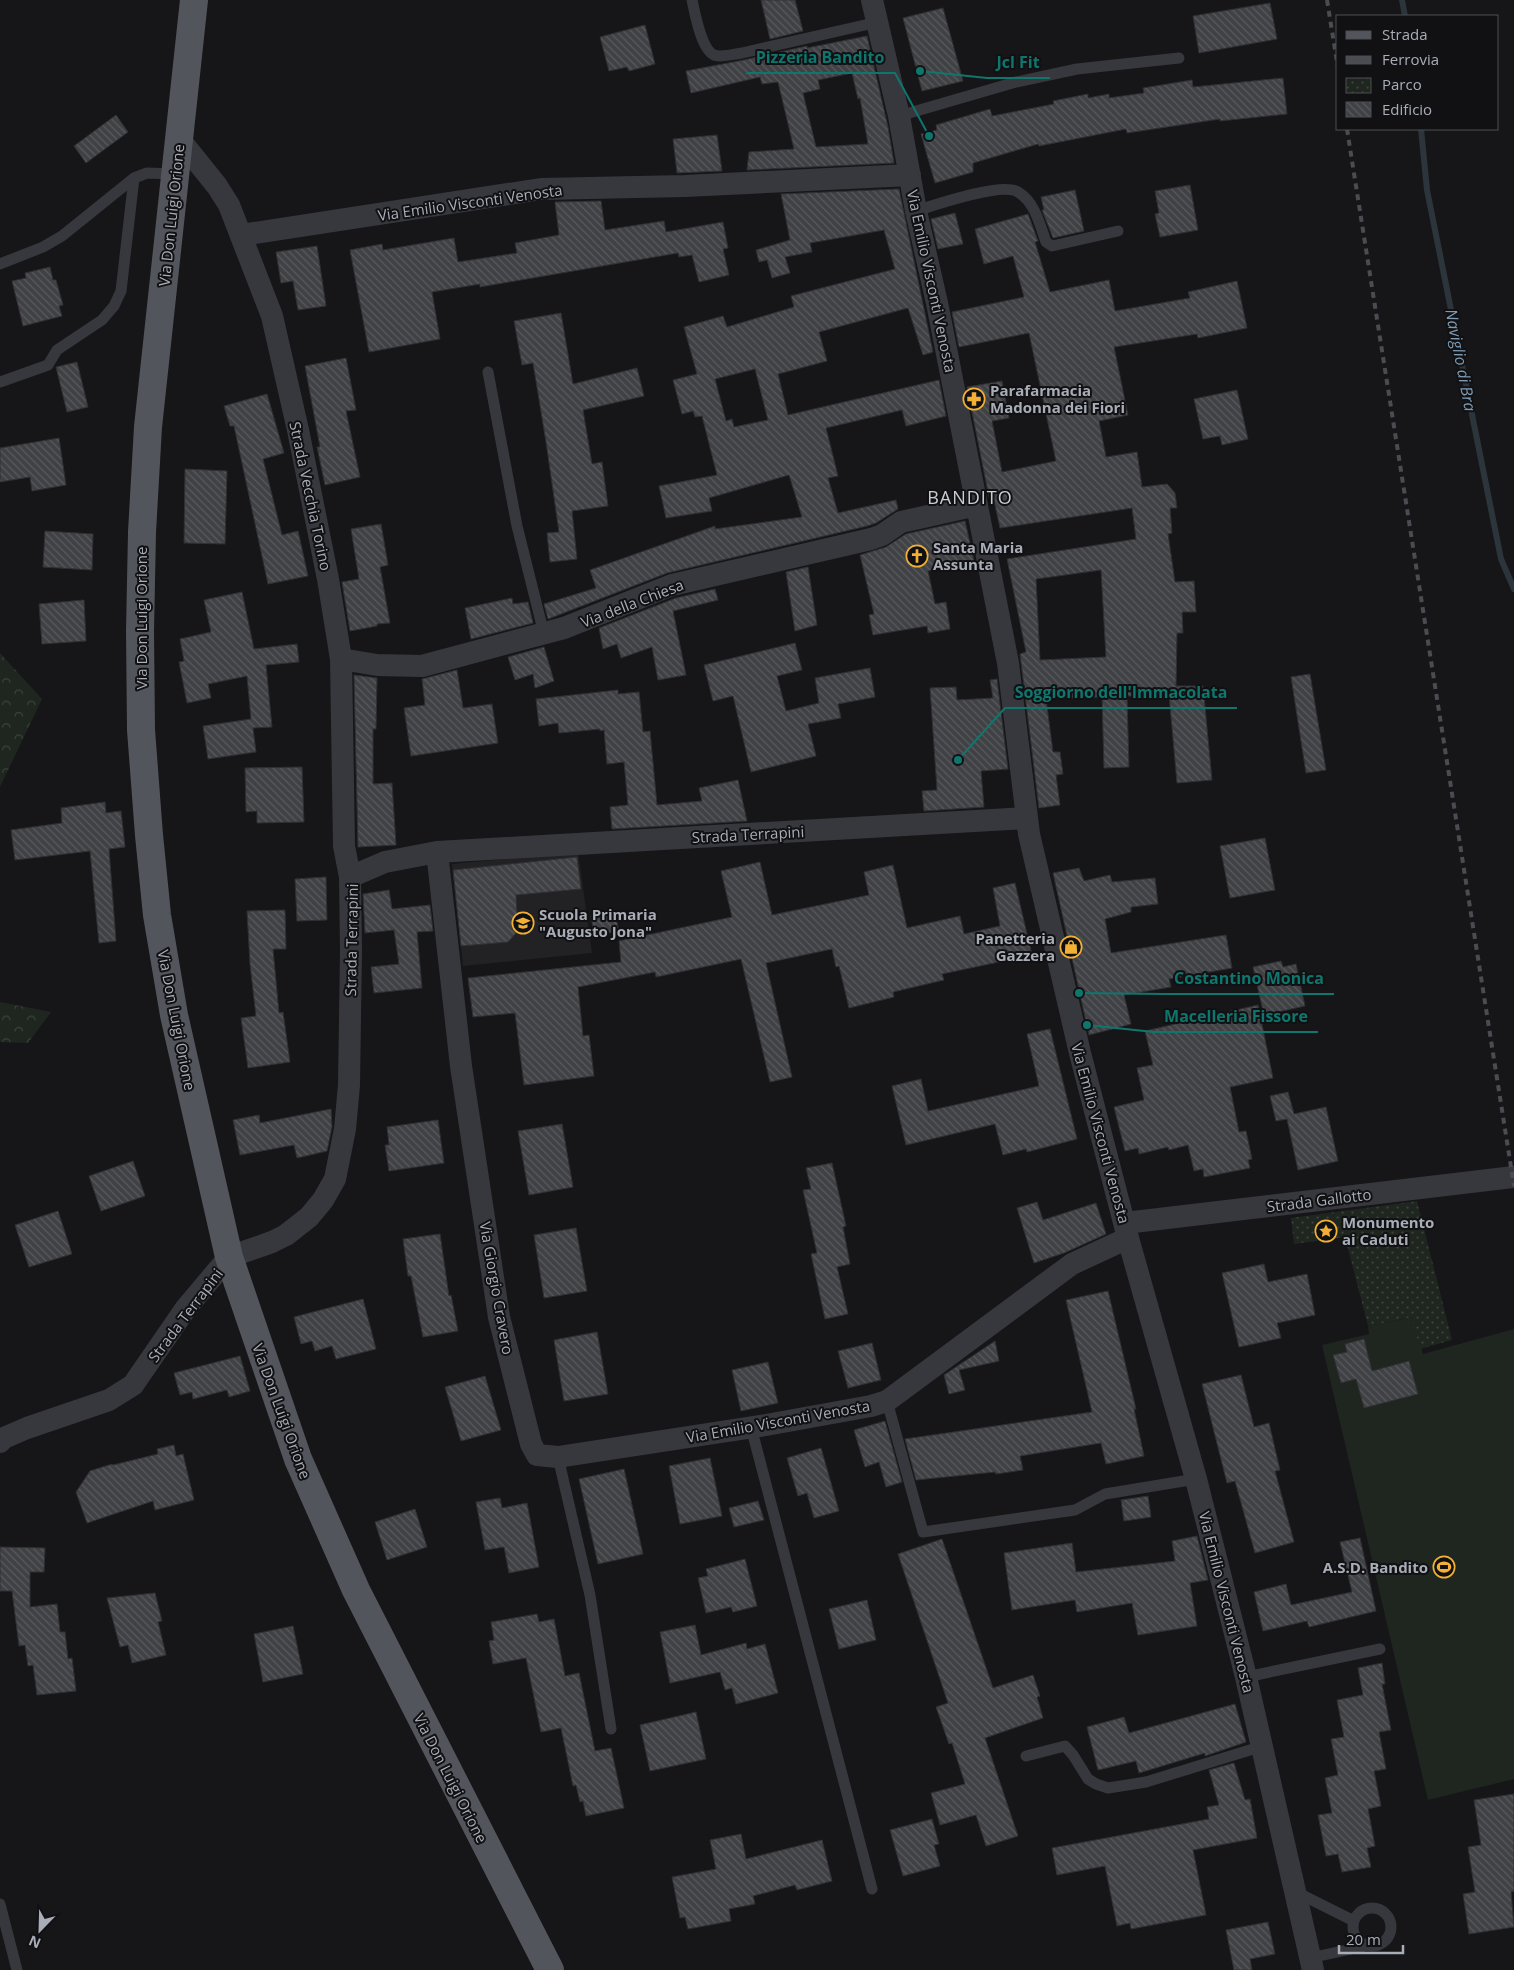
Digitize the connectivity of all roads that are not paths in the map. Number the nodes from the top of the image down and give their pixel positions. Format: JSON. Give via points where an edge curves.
{"nodes":[{"id":1,"x":194,"y":0,"type":"edge"},
{"id":2,"x":692,"y":0,"type":"edge"},
{"id":3,"x":872,"y":0,"type":"edge"},
{"id":4,"x":878,"y":22,"type":"junction"},
{"id":5,"x":1179,"y":58,"type":"dead end"},
{"id":6,"x":899,"y":116,"type":"junction"},
{"id":7,"x":180,"y":140,"type":"junction"},
{"id":8,"x":176,"y":174,"type":"junction"},
{"id":9,"x":910,"y":175,"type":"junction"},
{"id":10,"x":134,"y":178,"type":"junction"},
{"id":11,"x":916,"y":211,"type":"junction"},
{"id":12,"x":1118,"y":231,"type":"dead end"},
{"id":13,"x":241,"y":235,"type":"junction"},
{"id":14,"x":0,"y":264,"type":"edge"},
{"id":15,"x":488,"y":372,"type":"dead end"},
{"id":16,"x":0,"y":382,"type":"edge"},
{"id":17,"x":977,"y":505,"type":"junction"},
{"id":18,"x":544,"y":634,"type":"junction"},
{"id":19,"x":342,"y":659,"type":"junction"},
{"id":20,"x":1026,"y":818,"type":"junction"},
{"id":21,"x":437,"y":852,"type":"junction"},
{"id":22,"x":350,"y":877,"type":"junction"},
{"id":23,"x":1514,"y":1177,"type":"edge"},
{"id":24,"x":1127,"y":1230,"type":"junction"},
{"id":25,"x":229,"y":1257,"type":"junction"},
{"id":26,"x":887,"y":1401,"type":"junction"},
{"id":27,"x":751,"y":1427,"type":"junction"},
{"id":28,"x":0,"y":1442,"type":"edge"},
{"id":29,"x":558,"y":1457,"type":"junction"},
{"id":30,"x":1196,"y":1479,"type":"junction"},
{"id":31,"x":1380,"y":1649,"type":"dead end"},
{"id":32,"x":1246,"y":1677,"type":"junction"},
{"id":33,"x":611,"y":1730,"type":"dead end"},
{"id":34,"x":1263,"y":1746,"type":"junction"},
{"id":35,"x":1026,"y":1756,"type":"dead end"},
{"id":36,"x":872,"y":1889,"type":"dead end"},
{"id":37,"x":1296,"y":1892,"type":"junction"},
{"id":38,"x":0,"y":1904,"type":"edge"},
{"id":39,"x":1354,"y":1921,"type":"junction"},
{"id":40,"x":1365,"y":1946,"type":"junction"},
{"id":41,"x":1312,"y":1964,"type":"edge"},
{"id":42,"x":17,"y":1970,"type":"edge"},
{"id":43,"x":550,"y":1970,"type":"edge"}],
"edges":[{"from":1,"to":7,"type":"main road","name":"Via Don Luigi Orione"},
{"from":2,"to":4,"type":"lane","via":[[702,39],[709,51],[720,56]]},
{"from":3,"to":4,"type":"street","name":"Via Emilio Visconti Venosta"},
{"from":4,"to":6,"type":"street","name":"Via Emilio Visconti Venosta"},
{"from":5,"to":6,"type":"lane","via":[[1077,69],[1016,82]]},
{"from":6,"to":9,"type":"street","name":"Via Emilio Visconti Venosta"},
{"from":7,"to":8,"type":"main road","name":"Via Don Luigi Orione"},
{"from":7,"to":13,"type":"street","name":"Strada Vecchia Torino","via":[[217,186]]},
{"from":8,"to":10,"type":"lane","via":[[147,173]]},
{"from":8,"to":25,"type":"main road","name":"Via Don Luigi Orione","via":[[148,427],[142,532],[142,740],[157,915],[174,1016]]},
{"from":9,"to":11,"type":"street","name":"Via Emilio Visconti Venosta"},
{"from":9,"to":13,"type":"street","name":"Via Emilio Visconti Venosta","via":[[541,189]]},
{"from":10,"to":14,"type":"lane","via":[[62,236]]},
{"from":10,"to":16,"type":"lane","via":[[121,291],[114,306],[102,320],[58,350],[48,365]]},
{"from":11,"to":12,"type":"lane","via":[[994,189],[1010,188],[1018,191],[1034,209],[1046,242],[1052,246]]},
{"from":11,"to":17,"type":"street","name":"Via Emilio Visconti Venosta"},
{"from":13,"to":19,"type":"street","name":"Strada Vecchia Torino","via":[[272,316],[302,448]]},
{"from":15,"to":18,"type":"lane","via":[[517,526]]},
{"from":17,"to":18,"type":"street","name":"Via della Chiesa","via":[[901,522],[871,540],[672,585]]},
{"from":17,"to":20,"type":"street","name":"Via Emilio Visconti Venosta","via":[[1008,663]]},
{"from":18,"to":19,"type":"street","name":"Via della Chiesa","via":[[422,666],[378,665]]},
{"from":19,"to":22,"type":"street","name":"Strada Vecchia Torino","via":[[344,846]]},
{"from":20,"to":21,"type":"street","name":"Strada Terrapini"},
{"from":20,"to":24,"type":"street","name":"Via Emilio Visconti Venosta","via":[[1080,1053]]},
{"from":21,"to":22,"type":"street","name":"Strada Terrapini","via":[[385,862]]},
{"from":21,"to":29,"type":"street","name":"Via Giorgio Cravero","via":[[461,1066],[499,1317],[531,1444],[537,1455]]},
{"from":22,"to":25,"type":"street","name":"Strada Terrapini","via":[[349,1085],[345,1129],[335,1179],[309,1217],[286,1235]]},
{"from":23,"to":24,"type":"street","name":"Strada Gallotto"},
{"from":24,"to":26,"type":"street","name":"Via Emilio Visconti Venosta","via":[[1072,1264]]},
{"from":24,"to":30,"type":"street","name":"Via Emilio Visconti Venosta"},
{"from":25,"to":28,"type":"street","name":"Strada Terrapini","via":[[186,1308],[133,1385],[109,1400],[27,1428]]},
{"from":25,"to":43,"type":"main road","name":"Via Don Luigi Orione","via":[[298,1459],[356,1590]]},
{"from":26,"to":27,"type":"street","name":"Via Emilio Visconti Venosta"},
{"from":26,"to":30,"type":"lane","via":[[923,1532],[1075,1510],[1105,1494]]},
{"from":27,"to":29,"type":"street","name":"Via Emilio Visconti Venosta"},
{"from":27,"to":36,"type":"lane"},
{"from":29,"to":33,"type":"lane","via":[[590,1595]]},
{"from":30,"to":32,"type":"street","name":"Via Emilio Visconti Venosta"},
{"from":31,"to":32,"type":"lane"},
{"from":32,"to":34,"type":"street","name":"Via Emilio Visconti Venosta"},
{"from":34,"to":35,"type":"lane","via":[[1146,1782],[1108,1788],[1088,1779],[1065,1746]]},
{"from":34,"to":37,"type":"street","name":"Via Emilio Visconti Venosta"},
{"from":37,"to":39,"type":"lane"},
{"from":37,"to":41,"type":"street","name":"Via Emilio Visconti Venosta"},
{"from":38,"to":42,"type":"lane"},
{"from":39,"to":40,"type":"lane","via":[[1353,1933]]},
{"from":39,"to":40,"type":"lane","via":[[1361,1911],[1373,1908],[1389,1916],[1392,1928],[1388,1940],[1378,1946]]},
{"from":40,"to":41,"type":"lane"}]}
